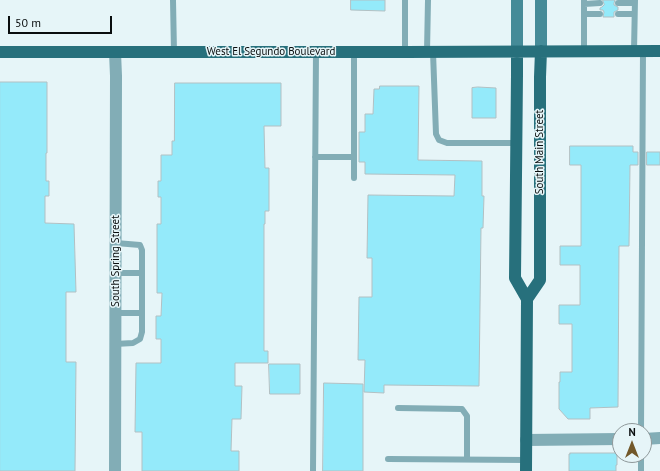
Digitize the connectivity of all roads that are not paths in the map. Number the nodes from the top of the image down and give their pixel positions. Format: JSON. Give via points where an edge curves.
{"nodes":[{"id":1,"x":173,"y":0,"type":"edge"},
{"id":2,"x":405,"y":0,"type":"edge"},
{"id":3,"x":428,"y":0,"type":"edge"},
{"id":4,"x":516,"y":0,"type":"edge"},
{"id":5,"x":541,"y":0,"type":"edge"},
{"id":6,"x":584,"y":2,"type":"edge"},
{"id":7,"x":634,"y":2,"type":"edge"},
{"id":8,"x":600,"y":4,"type":"dead end"},
{"id":9,"x":618,"y":4,"type":"dead end"},
{"id":10,"x":584,"y":14,"type":"junction"},
{"id":11,"x":600,"y":14,"type":"dead end"},
{"id":12,"x":618,"y":14,"type":"dead end"},
{"id":13,"x":634,"y":14,"type":"junction"},
{"id":14,"x":541,"y":51,"type":"junction"},
{"id":15,"x":584,"y":51,"type":"junction"},
{"id":16,"x":638,"y":51,"type":"junction"},
{"id":17,"x":660,"y":51,"type":"edge"},
{"id":18,"x":0,"y":52,"type":"edge"},
{"id":19,"x":115,"y":52,"type":"junction"},
{"id":20,"x":174,"y":52,"type":"junction"},
{"id":21,"x":316,"y":52,"type":"junction"},
{"id":22,"x":354,"y":52,"type":"junction"},
{"id":23,"x":405,"y":52,"type":"junction"},
{"id":24,"x":430,"y":52,"type":"junction"},
{"id":25,"x":516,"y":52,"type":"junction"},
{"id":26,"x":516,"y":143,"type":"junction"},
{"id":27,"x":315,"y":157,"type":"junction"},
{"id":28,"x":354,"y":157,"type":"junction"},
{"id":29,"x":354,"y":178,"type":"dead end"},
{"id":30,"x":116,"y":243,"type":"junction"},
{"id":31,"x":116,"y":273,"type":"junction"},
{"id":32,"x":142,"y":273,"type":"junction"},
{"id":33,"x":527,"y":299,"type":"junction"},
{"id":34,"x":115,"y":313,"type":"junction"},
{"id":35,"x":142,"y":313,"type":"junction"},
{"id":36,"x":115,"y":344,"type":"junction"},
{"id":37,"x":398,"y":408,"type":"dead end"},
{"id":38,"x":641,"y":423,"type":"edge"},
{"id":39,"x":612,"y":439,"type":"edge"},
{"id":40,"x":526,"y":440,"type":"junction"},
{"id":41,"x":388,"y":459,"type":"dead end"},
{"id":42,"x":468,"y":459,"type":"junction"},
{"id":43,"x":526,"y":465,"type":"edge"},
{"id":44,"x":115,"y":471,"type":"edge"},
{"id":45,"x":313,"y":471,"type":"edge"}],
"edges":[{"from":1,"to":20,"type":"lane"},
{"from":2,"to":23,"type":"lane"},
{"from":3,"to":24,"type":"lane"},
{"from":4,"to":25,"type":"main road"},
{"from":5,"to":14,"type":"main road","name":"South Main Street"},
{"from":6,"to":8,"type":"lane"},
{"from":6,"to":10,"type":"lane"},
{"from":7,"to":9,"type":"lane"},
{"from":7,"to":13,"type":"lane"},
{"from":10,"to":11,"type":"lane"},
{"from":10,"to":15,"type":"lane"},
{"from":12,"to":13,"type":"lane"},
{"from":13,"to":16,"type":"lane"},
{"from":14,"to":15,"type":"main road","name":"West El Segundo Boulevard"},
{"from":14,"to":25,"type":"main road","name":"West El Segundo Boulevard"},
{"from":14,"to":33,"type":"main road","name":"South Main Street","via":[[540,280]]},
{"from":15,"to":16,"type":"main road","name":"West El Segundo Boulevard"},
{"from":16,"to":17,"type":"main road","name":"West El Segundo Boulevard"},
{"from":16,"to":38,"type":"lane"},
{"from":18,"to":19,"type":"main road","name":"West El Segundo Boulevard"},
{"from":19,"to":20,"type":"main road","name":"West El Segundo Boulevard"},
{"from":19,"to":30,"type":"street","name":"South Spring Street"},
{"from":20,"to":21,"type":"main road","name":"West El Segundo Boulevard"},
{"from":21,"to":22,"type":"main road","name":"West El Segundo Boulevard"},
{"from":21,"to":27,"type":"lane"},
{"from":22,"to":23,"type":"main road","name":"West El Segundo Boulevard"},
{"from":22,"to":28,"type":"lane"},
{"from":23,"to":24,"type":"main road","name":"West El Segundo Boulevard"},
{"from":24,"to":25,"type":"main road","name":"West El Segundo Boulevard"},
{"from":24,"to":26,"type":"lane","via":[[436,134],[439,140],[447,143]]},
{"from":25,"to":26,"type":"main road"},
{"from":26,"to":33,"type":"main road","via":[[515,278]]},
{"from":27,"to":28,"type":"lane"},
{"from":27,"to":45,"type":"lane"},
{"from":28,"to":29,"type":"lane"},
{"from":30,"to":31,"type":"street","name":"South Spring Street"},
{"from":30,"to":32,"type":"lane","via":[[140,245]]},
{"from":31,"to":32,"type":"lane"},
{"from":31,"to":34,"type":"street","name":"South Spring Street"},
{"from":32,"to":35,"type":"lane"},
{"from":33,"to":40,"type":"main road"},
{"from":34,"to":35,"type":"lane"},
{"from":34,"to":36,"type":"street","name":"South Spring Street"},
{"from":35,"to":36,"type":"lane","via":[[140,339],[133,343]]},
{"from":36,"to":44,"type":"street","name":"South Spring Street"},
{"from":37,"to":42,"type":"lane","via":[[462,409],[468,416]]},
{"from":39,"to":40,"type":"street"},
{"from":40,"to":43,"type":"main road"},
{"from":41,"to":42,"type":"lane"},
{"from":42,"to":43,"type":"lane"}]}
